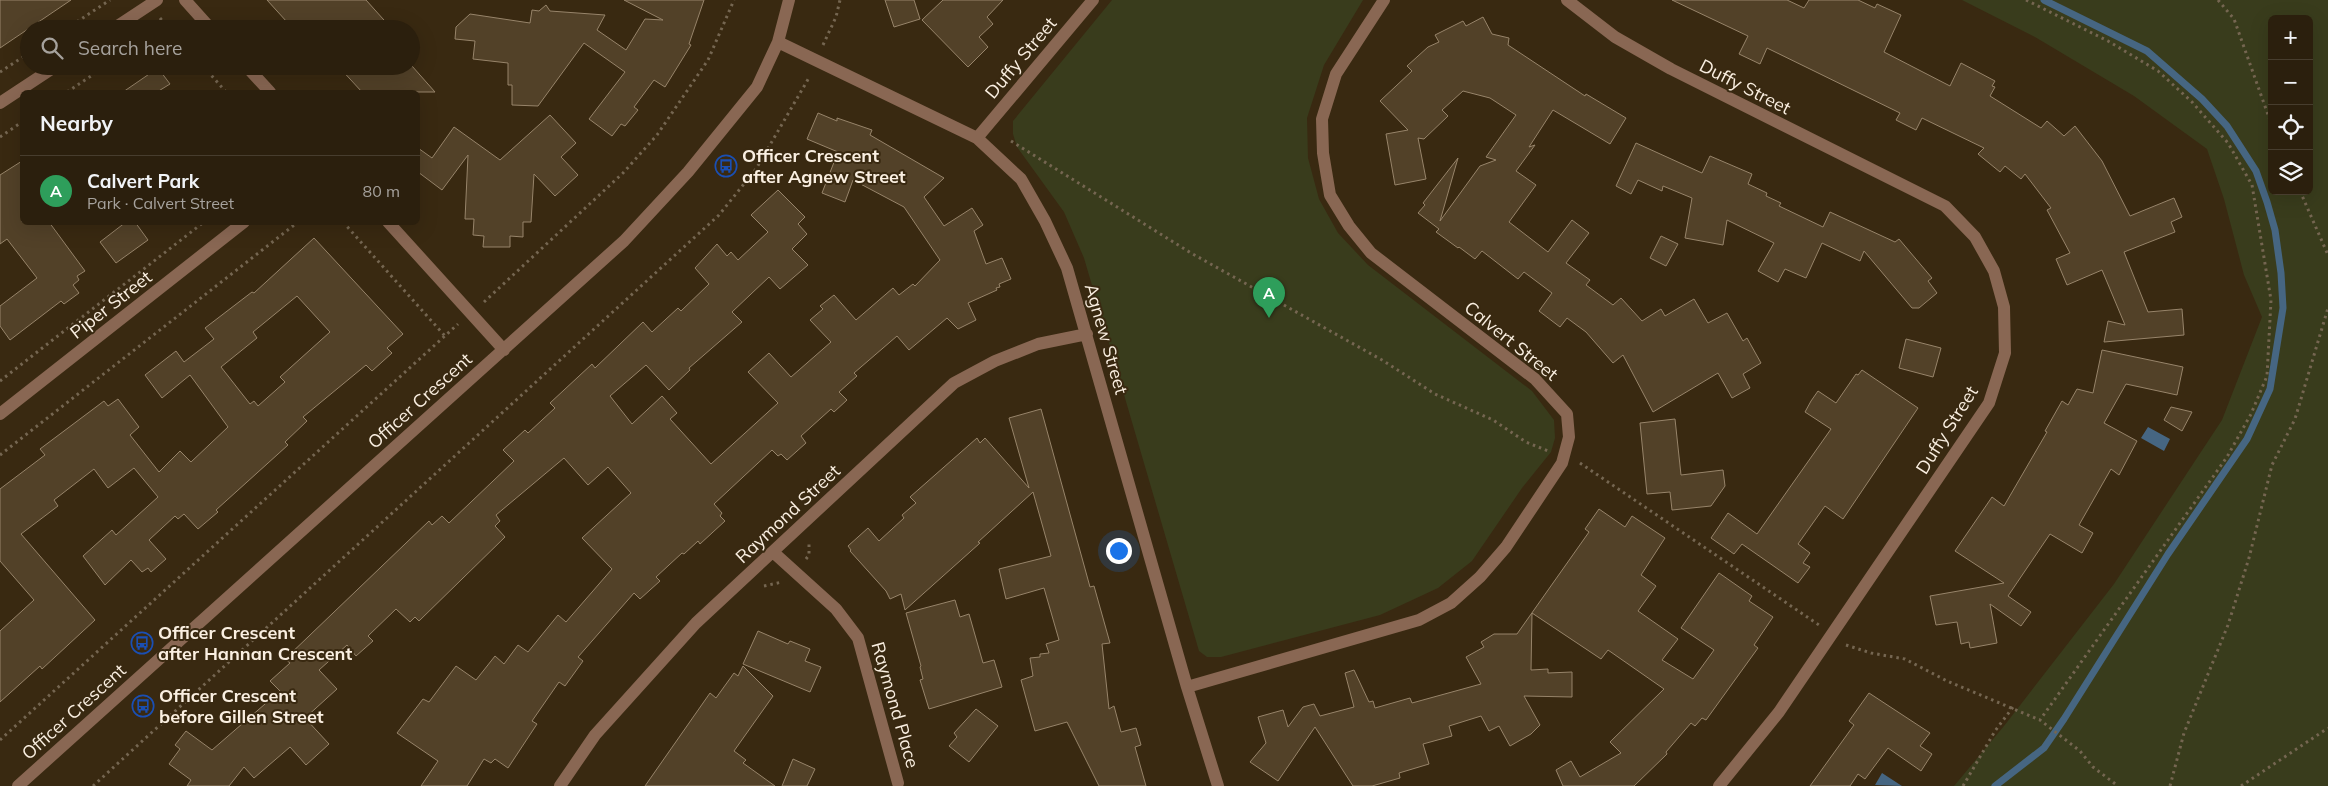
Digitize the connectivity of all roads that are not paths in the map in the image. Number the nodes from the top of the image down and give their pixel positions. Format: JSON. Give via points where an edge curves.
{"nodes":[{"id":1,"x":157,"y":0,"type":"edge"},
{"id":2,"x":185,"y":0,"type":"edge"},
{"id":3,"x":789,"y":0,"type":"edge"},
{"id":4,"x":1093,"y":0,"type":"edge"},
{"id":5,"x":1384,"y":0,"type":"edge"},
{"id":6,"x":1567,"y":0,"type":"edge"},
{"id":7,"x":127,"y":20,"type":"edge"},
{"id":8,"x":204,"y":20,"type":"edge"},
{"id":9,"x":778,"y":42,"type":"junction"},
{"id":10,"x":42,"y":75,"type":"edge"},
{"id":11,"x":254,"y":75,"type":"edge"},
{"id":12,"x":268,"y":90,"type":"edge"},
{"id":13,"x":0,"y":103,"type":"edge"},
{"id":14,"x":976,"y":138,"type":"junction"},
{"id":15,"x":240,"y":225,"type":"edge"},
{"id":16,"x":391,"y":225,"type":"edge"},
{"id":17,"x":1087,"y":334,"type":"junction"},
{"id":18,"x":504,"y":350,"type":"junction"},
{"id":19,"x":0,"y":414,"type":"edge"},
{"id":20,"x":773,"y":552,"type":"junction"},
{"id":21,"x":1187,"y":687,"type":"junction"},
{"id":22,"x":898,"y":783,"type":"dead end"},
{"id":23,"x":18,"y":786,"type":"edge"},
{"id":24,"x":560,"y":786,"type":"edge"},
{"id":25,"x":1218,"y":786,"type":"edge"},
{"id":26,"x":1719,"y":786,"type":"edge"}],
"edges":[{"from":1,"to":7,"type":"street"},
{"from":2,"to":8,"type":"street"},
{"from":3,"to":9,"type":"street","name":"Officer Crescent"},
{"from":4,"to":14,"type":"street","name":"Duffy Street"},
{"from":5,"to":21,"type":"street","name":"Calvert Street","via":[[1336,74],[1322,119],[1323,153],[1330,195],[1371,253],[1535,379],[1567,414],[1569,436],[1565,458],[1506,547],[1451,603],[1419,620]]},
{"from":6,"to":26,"type":"street","name":"Duffy Street","via":[[1615,37],[1671,69],[1946,206],[1975,237],[1994,271],[2004,307],[2005,353],[1989,403],[1778,712]]},
{"from":9,"to":14,"type":"street","name":"Agnew Street"},
{"from":9,"to":18,"type":"street","name":"Officer Crescent","via":[[757,87],[688,172],[624,241]]},
{"from":10,"to":13,"type":"street"},
{"from":11,"to":12,"type":"street"},
{"from":14,"to":17,"type":"street","name":"Agnew Street","via":[[1021,179],[1041,213],[1067,268]]},
{"from":15,"to":19,"type":"street","name":"Piper Street"},
{"from":16,"to":18,"type":"street"},
{"from":17,"to":20,"type":"street","name":"Raymond Street","via":[[1038,344],[995,361],[954,383]]},
{"from":17,"to":21,"type":"street","name":"Agnew Street"},
{"from":18,"to":23,"type":"street","name":"Officer Crescent"},
{"from":20,"to":22,"type":"street","name":"Raymond Place","via":[[836,609],[858,638]]},
{"from":20,"to":24,"type":"street","name":"Raymond Street","via":[[696,623],[595,736]]},
{"from":21,"to":25,"type":"street","name":"Agnew Street"}]}
